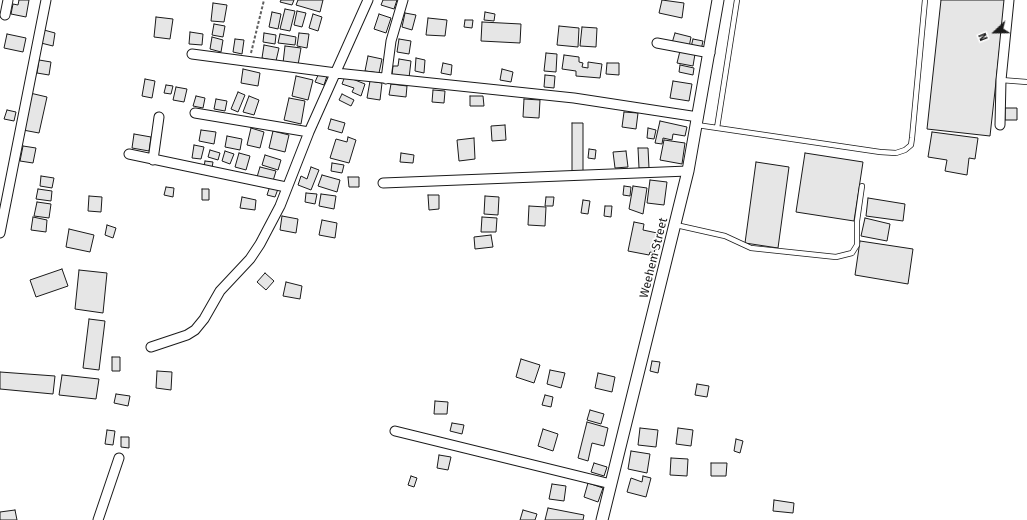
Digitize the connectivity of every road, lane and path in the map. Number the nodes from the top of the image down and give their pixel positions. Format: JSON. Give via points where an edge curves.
{"nodes":[{"id":1,"x":8,"y":0,"type":"edge"},
{"id":2,"x":46,"y":0,"type":"edge"},
{"id":3,"x":264,"y":0,"type":"edge"},
{"id":4,"x":368,"y":0,"type":"edge"},
{"id":5,"x":403,"y":0,"type":"edge"},
{"id":6,"x":718,"y":0,"type":"edge"},
{"id":7,"x":737,"y":0,"type":"edge"},
{"id":8,"x":925,"y":0,"type":"edge"},
{"id":9,"x":1009,"y":0,"type":"edge"},
{"id":10,"x":4,"y":15,"type":"dead end"},
{"id":11,"x":657,"y":44,"type":"dead end"},
{"id":12,"x":710,"y":53,"type":"junction"},
{"id":13,"x":192,"y":54,"type":"dead end"},
{"id":14,"x":249,"y":62,"type":"junction"},
{"id":15,"x":336,"y":74,"type":"junction"},
{"id":16,"x":386,"y":79,"type":"junction"},
{"id":17,"x":1000,"y":80,"type":"junction"},
{"id":18,"x":1027,"y":82,"type":"edge"},
{"id":19,"x":195,"y":113,"type":"dead end"},
{"id":20,"x":159,"y":117,"type":"dead end"},
{"id":21,"x":698,"y":121,"type":"junction"},
{"id":22,"x":1000,"y":125,"type":"dead end"},
{"id":23,"x":717,"y":128,"type":"junction"},
{"id":24,"x":310,"y":132,"type":"junction"},
{"id":25,"x":129,"y":154,"type":"dead end"},
{"id":26,"x":153,"y":160,"type":"junction"},
{"id":27,"x":688,"y":171,"type":"junction"},
{"id":28,"x":383,"y":183,"type":"dead end"},
{"id":29,"x":862,"y":186,"type":"dead end"},
{"id":30,"x":286,"y":187,"type":"junction"},
{"id":31,"x":676,"y":225,"type":"junction"},
{"id":32,"x":0,"y":233,"type":"edge"},
{"id":33,"x":151,"y":347,"type":"dead end"},
{"id":34,"x":395,"y":431,"type":"dead end"},
{"id":35,"x":119,"y":458,"type":"dead end"},
{"id":36,"x":611,"y":484,"type":"junction"},
{"id":37,"x":98,"y":520,"type":"edge"},
{"id":38,"x":602,"y":520,"type":"edge"}],
"edges":[{"from":1,"to":10,"type":"street"},
{"from":2,"to":32,"type":"street"},
{"from":3,"to":14,"type":"path"},
{"from":4,"to":15,"type":"street"},
{"from":5,"to":16,"type":"street","via":[[392,34]]},
{"from":6,"to":12,"type":"street","name":"Weehem Street"},
{"from":7,"to":23,"type":"lane"},
{"from":8,"to":23,"type":"lane","via":[[912,138],[911,145],[905,150],[896,153],[880,152]]},
{"from":9,"to":17,"type":"street"},
{"from":11,"to":12,"type":"street"},
{"from":12,"to":21,"type":"street","name":"Weehem Street"},
{"from":13,"to":14,"type":"street"},
{"from":14,"to":15,"type":"street"},
{"from":15,"to":16,"type":"street"},
{"from":15,"to":24,"type":"street"},
{"from":16,"to":21,"type":"street","via":[[574,98]]},
{"from":17,"to":18,"type":"lane"},
{"from":17,"to":22,"type":"street"},
{"from":19,"to":24,"type":"street"},
{"from":20,"to":26,"type":"street"},
{"from":21,"to":23,"type":"lane"},
{"from":21,"to":27,"type":"street","name":"Weehem Street"},
{"from":24,"to":30,"type":"street"},
{"from":25,"to":26,"type":"street"},
{"from":26,"to":30,"type":"street"},
{"from":27,"to":28,"type":"street"},
{"from":27,"to":31,"type":"street","name":"Weehem Street"},
{"from":29,"to":31,"type":"lane","via":[[857,221],[857,245],[852,253],[836,258],[751,248],[725,236]]},
{"from":30,"to":33,"type":"street","via":[[280,206],[260,244],[250,259],[220,291],[204,319],[187,335]]},
{"from":31,"to":36,"type":"street","name":"Weehem Street"},
{"from":34,"to":36,"type":"street"},
{"from":35,"to":37,"type":"street"},
{"from":36,"to":38,"type":"street","name":"Weehem Street"}]}
